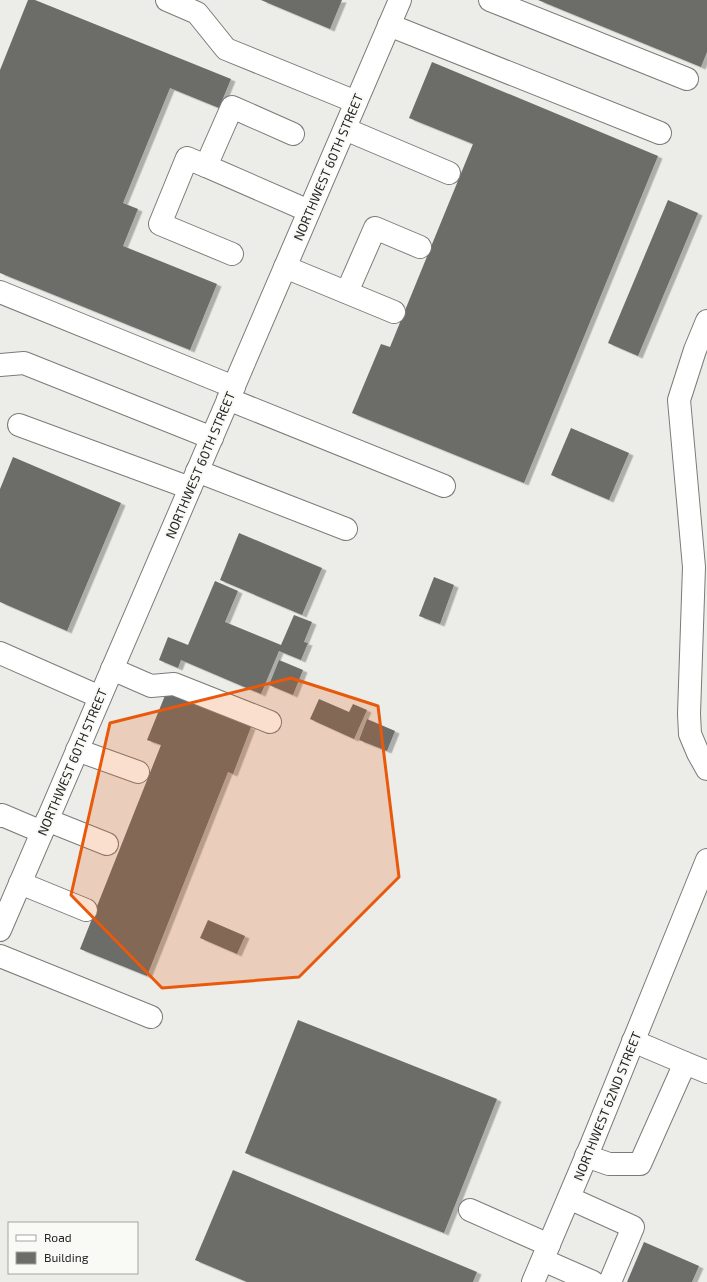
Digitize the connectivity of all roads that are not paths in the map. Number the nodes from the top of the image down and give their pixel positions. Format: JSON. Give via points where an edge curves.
{"nodes":[{"id":1,"x":167,"y":0,"type":"edge"},
{"id":2,"x":400,"y":0,"type":"edge"},
{"id":3,"x":490,"y":0,"type":"edge"},
{"id":4,"x":389,"y":25,"type":"junction"},
{"id":5,"x":687,"y":80,"type":"dead end"},
{"id":6,"x":356,"y":102,"type":"junction"},
{"id":7,"x":345,"y":129,"type":"junction"},
{"id":8,"x":660,"y":133,"type":"dead end"},
{"id":9,"x":293,"y":134,"type":"dead end"},
{"id":10,"x":206,"y":166,"type":"junction"},
{"id":11,"x":449,"y":173,"type":"dead end"},
{"id":12,"x":309,"y":211,"type":"junction"},
{"id":13,"x":420,"y":247,"type":"dead end"},
{"id":14,"x":232,"y":254,"type":"dead end"},
{"id":15,"x":285,"y":267,"type":"junction"},
{"id":16,"x":0,"y":292,"type":"edge"},
{"id":17,"x":347,"y":292,"type":"junction"},
{"id":18,"x":394,"y":312,"type":"dead end"},
{"id":19,"x":707,"y":321,"type":"edge"},
{"id":20,"x":0,"y":365,"type":"edge"},
{"id":21,"x":231,"y":393,"type":"junction"},
{"id":22,"x":19,"y":425,"type":"dead end"},
{"id":23,"x":212,"y":438,"type":"junction"},
{"id":24,"x":194,"y":480,"type":"junction"},
{"id":25,"x":444,"y":486,"type":"dead end"},
{"id":26,"x":346,"y":529,"type":"dead end"},
{"id":27,"x":1,"y":656,"type":"edge"},
{"id":28,"x":112,"y":669,"type":"junction"},
{"id":29,"x":100,"y":697,"type":"junction"},
{"id":30,"x":270,"y":722,"type":"dead end"},
{"id":31,"x":77,"y":750,"type":"junction"},
{"id":32,"x":707,"y":768,"type":"edge"},
{"id":33,"x":138,"y":772,"type":"dead end"},
{"id":34,"x":0,"y":816,"type":"edge"},
{"id":35,"x":45,"y":826,"type":"junction"},
{"id":36,"x":107,"y":844,"type":"dead end"},
{"id":37,"x":707,"y":860,"type":"edge"},
{"id":38,"x":20,"y":883,"type":"junction"},
{"id":39,"x":86,"y":910,"type":"dead end"},
{"id":40,"x":0,"y":930,"type":"edge"},
{"id":41,"x":0,"y":956,"type":"edge"},
{"id":42,"x":151,"y":1017,"type":"dead end"},
{"id":43,"x":634,"y":1041,"type":"junction"},
{"id":44,"x":685,"y":1063,"type":"junction"},
{"id":45,"x":707,"y":1072,"type":"edge"},
{"id":46,"x":586,"y":1156,"type":"junction"},
{"id":47,"x":569,"y":1198,"type":"junction"},
{"id":48,"x":470,"y":1210,"type":"dead end"},
{"id":49,"x":546,"y":1253,"type":"junction"},
{"id":50,"x":534,"y":1282,"type":"edge"},
{"id":51,"x":593,"y":1282,"type":"edge"},
{"id":52,"x":610,"y":1282,"type":"edge"}],
"edges":[{"from":1,"to":6,"type":"street","via":[[197,13],[226,49]]},
{"from":2,"to":4,"type":"street","name":"NORTHWEST 60TH STREET"},
{"from":3,"to":5,"type":"street"},
{"from":4,"to":6,"type":"street","name":"NORTHWEST 60TH STREET"},
{"from":4,"to":8,"type":"street"},
{"from":6,"to":7,"type":"street","name":"NORTHWEST 60TH STREET"},
{"from":7,"to":11,"type":"street"},
{"from":7,"to":12,"type":"street","name":"NORTHWEST 60TH STREET"},
{"from":9,"to":10,"type":"street","via":[[232,107]]},
{"from":10,"to":12,"type":"street"},
{"from":10,"to":14,"type":"street","via":[[187,158],[160,224]]},
{"from":12,"to":15,"type":"street","name":"NORTHWEST 60TH STREET"},
{"from":13,"to":17,"type":"street","via":[[375,228]]},
{"from":15,"to":17,"type":"street"},
{"from":15,"to":21,"type":"street","name":"NORTHWEST 60TH STREET"},
{"from":16,"to":21,"type":"street"},
{"from":17,"to":18,"type":"street"},
{"from":19,"to":32,"type":"street","via":[[694,350],[679,400],[694,567],[690,734]]},
{"from":20,"to":23,"type":"street","via":[[24,363]]},
{"from":21,"to":23,"type":"street","name":"NORTHWEST 60TH STREET"},
{"from":21,"to":25,"type":"street"},
{"from":22,"to":24,"type":"street"},
{"from":23,"to":24,"type":"street","name":"NORTHWEST 60TH STREET"},
{"from":24,"to":26,"type":"street"},
{"from":24,"to":28,"type":"street","name":"NORTHWEST 60TH STREET"},
{"from":27,"to":29,"type":"street"},
{"from":28,"to":29,"type":"street","name":"NORTHWEST 60TH STREET"},
{"from":28,"to":30,"type":"street","via":[[151,686],[174,684]]},
{"from":29,"to":31,"type":"street","name":"NORTHWEST 60TH STREET"},
{"from":31,"to":33,"type":"street"},
{"from":31,"to":35,"type":"street","name":"NORTHWEST 60TH STREET"},
{"from":34,"to":35,"type":"street"},
{"from":35,"to":36,"type":"street"},
{"from":35,"to":38,"type":"street","name":"NORTHWEST 60TH STREET"},
{"from":37,"to":43,"type":"street","name":"NORTHWEST 62ND STREET"},
{"from":38,"to":39,"type":"street"},
{"from":38,"to":40,"type":"street","name":"NORTHWEST 60TH STREET"},
{"from":41,"to":42,"type":"street"},
{"from":43,"to":44,"type":"street"},
{"from":43,"to":46,"type":"street","name":"NORTHWEST 62ND STREET"},
{"from":44,"to":45,"type":"street"},
{"from":44,"to":46,"type":"street","via":[[640,1164],[609,1164]]},
{"from":46,"to":47,"type":"street","name":"NORTHWEST 62ND STREET"},
{"from":47,"to":49,"type":"street","name":"NORTHWEST 62ND STREET"},
{"from":47,"to":52,"type":"street","via":[[633,1227]]},
{"from":48,"to":49,"type":"street"},
{"from":49,"to":50,"type":"street","name":"NORTHWEST 62ND STREET"},
{"from":49,"to":51,"type":"street"}]}
